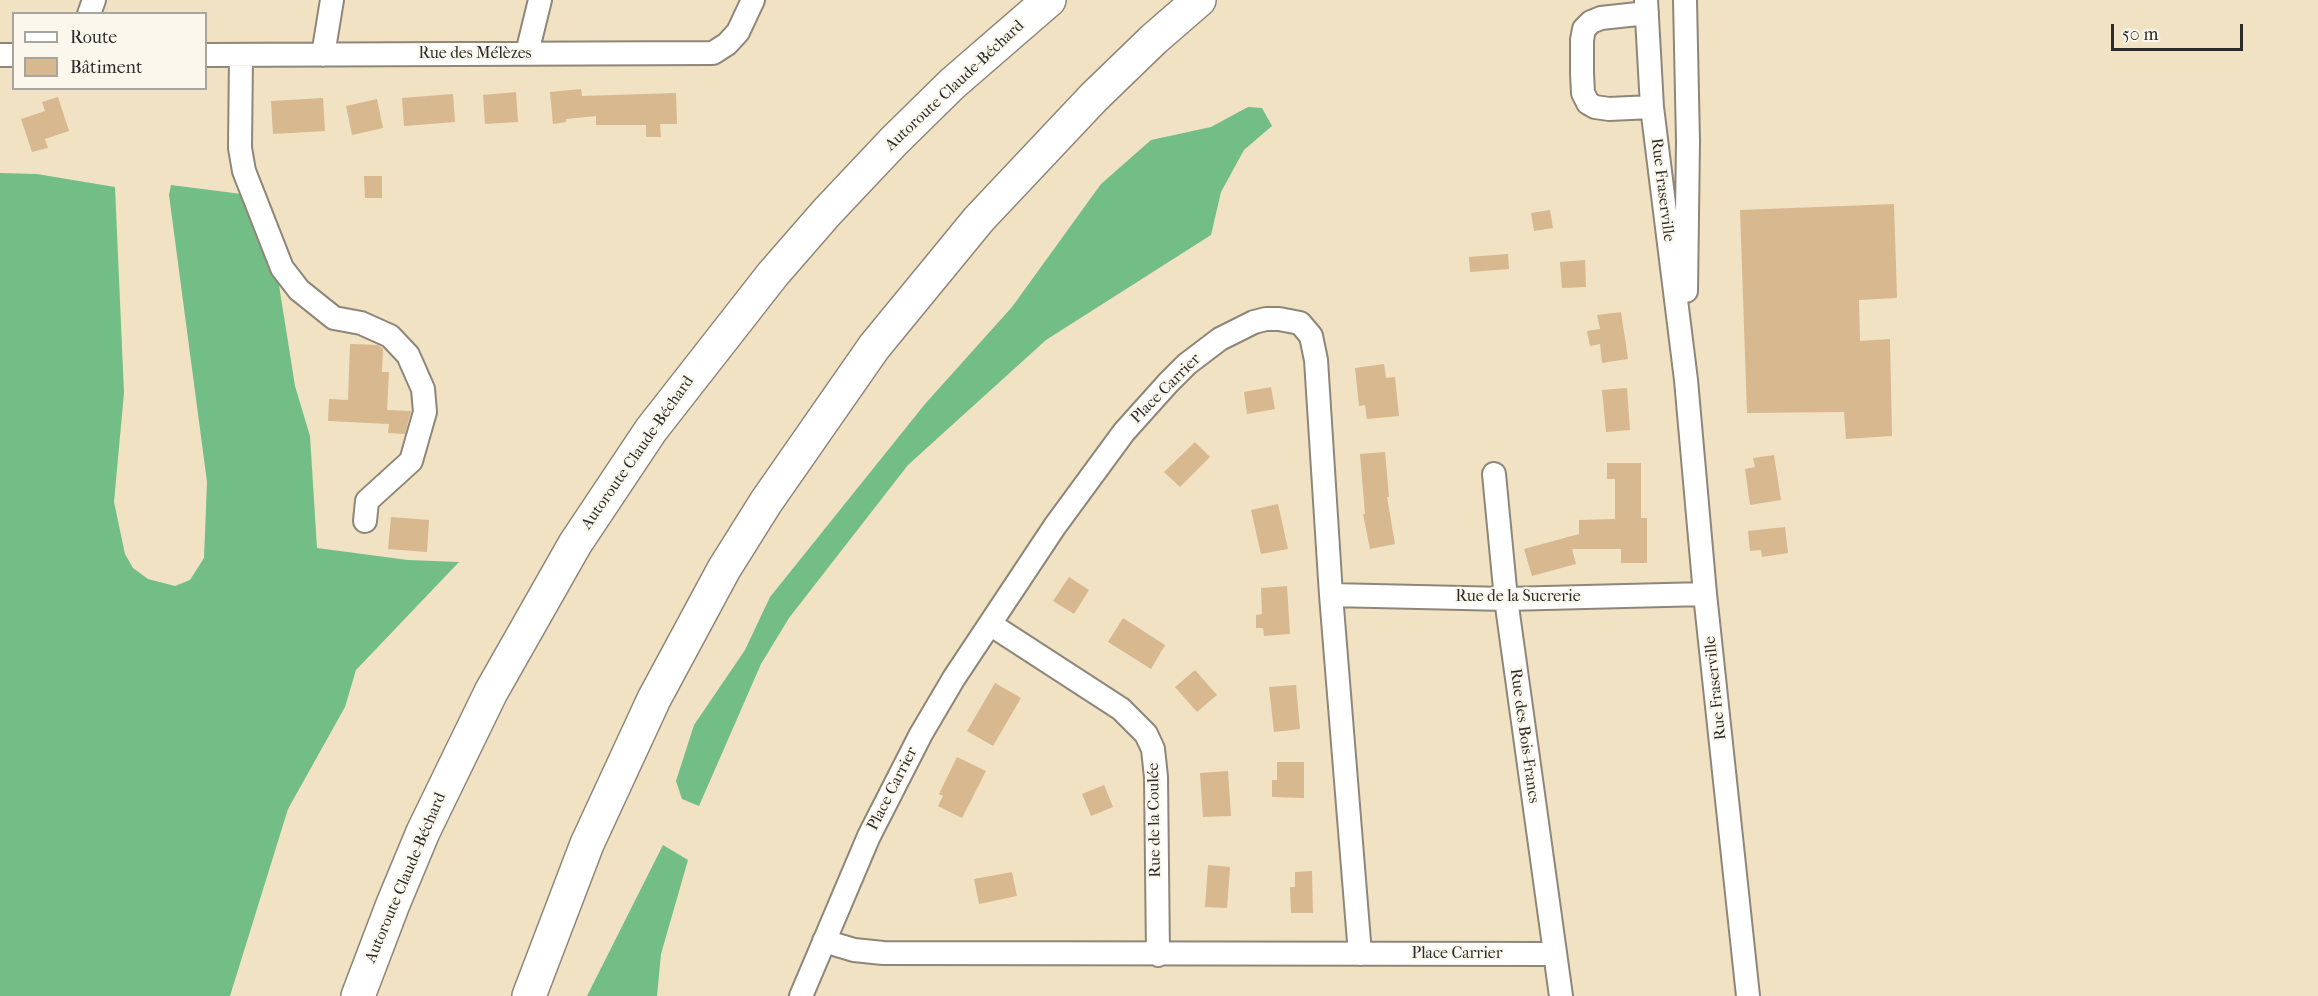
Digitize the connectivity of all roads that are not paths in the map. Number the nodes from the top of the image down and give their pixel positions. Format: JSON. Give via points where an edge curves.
{"nodes":[{"id":1,"x":332,"y":0,"type":"edge"},
{"id":2,"x":540,"y":0,"type":"edge"},
{"id":3,"x":753,"y":0,"type":"edge"},
{"id":4,"x":1033,"y":0,"type":"edge"},
{"id":5,"x":1049,"y":0,"type":"edge"},
{"id":6,"x":1199,"y":0,"type":"edge"},
{"id":7,"x":1685,"y":0,"type":"edge"},
{"id":8,"x":1647,"y":7,"type":"edge"},
{"id":9,"x":527,"y":53,"type":"junction"},
{"id":10,"x":207,"y":55,"type":"edge"},
{"id":11,"x":241,"y":55,"type":"junction"},
{"id":12,"x":323,"y":55,"type":"junction"},
{"id":13,"x":940,"y":96,"type":"junction"},
{"id":14,"x":1652,"y":107,"type":"junction"},
{"id":15,"x":1686,"y":380,"type":"junction"},
{"id":16,"x":1494,"y":474,"type":"dead end"},
{"id":17,"x":365,"y":521,"type":"dead end"},
{"id":18,"x":1705,"y":594,"type":"junction"},
{"id":19,"x":1331,"y":595,"type":"junction"},
{"id":20,"x":1506,"y":599,"type":"junction"},
{"id":21,"x":990,"y":624,"type":"junction"},
{"id":22,"x":824,"y":941,"type":"junction"},
{"id":23,"x":1360,"y":954,"type":"junction"},
{"id":24,"x":1554,"y":954,"type":"junction"},
{"id":25,"x":1158,"y":955,"type":"junction"},
{"id":26,"x":358,"y":996,"type":"edge"},
{"id":27,"x":529,"y":996,"type":"edge"},
{"id":28,"x":801,"y":996,"type":"edge"},
{"id":29,"x":1561,"y":996,"type":"edge"},
{"id":30,"x":1748,"y":996,"type":"edge"}],
"edges":[{"from":1,"to":12,"type":"street"},
{"from":2,"to":9,"type":"street"},
{"from":3,"to":9,"type":"street","name":"Rue des Mélèzes","via":[[738,32],[713,52]]},
{"from":4,"to":13,"type":"highway"},
{"from":5,"to":13,"type":"highway","name":"Autoroute Claude-Béchard"},
{"from":6,"to":27,"type":"highway","via":[[1094,97],[979,219],[874,347],[772,493],[724,569],[654,699],[588,844]]},
{"from":7,"to":15,"type":"street","name":"Rue Fraserville"},
{"from":8,"to":14,"type":"street","name":"Rue Fraserville"},
{"from":8,"to":14,"type":"street","via":[[1601,18],[1584,29],[1582,73],[1583,93],[1595,107]]},
{"from":9,"to":12,"type":"street","name":"Rue des Mélèzes"},
{"from":10,"to":11,"type":"street","name":"Rue des Mélèzes"},
{"from":11,"to":12,"type":"street","name":"Rue des Mélèzes"},
{"from":11,"to":17,"type":"street","via":[[240,148],[244,171],[282,268],[299,290],[334,318],[361,323],[390,336],[408,355],[423,389],[425,412],[411,461],[367,501]]},
{"from":13,"to":26,"type":"highway","name":"Autoroute Claude-Béchard","via":[[842,196],[773,274],[651,430],[581,534],[490,692],[459,755],[393,904]]},
{"from":14,"to":15,"type":"street","name":"Rue Fraserville"},
{"from":15,"to":18,"type":"street","name":"Rue Fraserville"},
{"from":16,"to":20,"type":"street","name":"Rue des Bois-Francs"},
{"from":18,"to":20,"type":"street","name":"Rue de la Sucrerie"},
{"from":18,"to":30,"type":"street","name":"Rue Fraserville"},
{"from":19,"to":20,"type":"street","name":"Rue de la Sucrerie"},
{"from":19,"to":21,"type":"street","name":"Place Carrier","via":[[1314,346],[1300,323],[1266,319],[1214,344],[1187,364],[1145,407],[1055,526]]},
{"from":19,"to":23,"type":"street","name":"Place Carrier"},
{"from":20,"to":24,"type":"street","name":"Rue des Bois-Francs"},
{"from":21,"to":22,"type":"street","name":"Place Carrier","via":[[900,773]]},
{"from":21,"to":25,"type":"street","name":"Rue de la Coulée","via":[[1121,709],[1146,735],[1153,749],[1156,777]]},
{"from":22,"to":25,"type":"street","name":"Place Carrier","via":[[869,953]]},
{"from":22,"to":28,"type":"street","name":"Place Carrier"},
{"from":23,"to":24,"type":"street","name":"Place Carrier"},
{"from":23,"to":25,"type":"street","name":"Place Carrier"},
{"from":24,"to":29,"type":"street","name":"Rue des Bois-Francs"}]}
